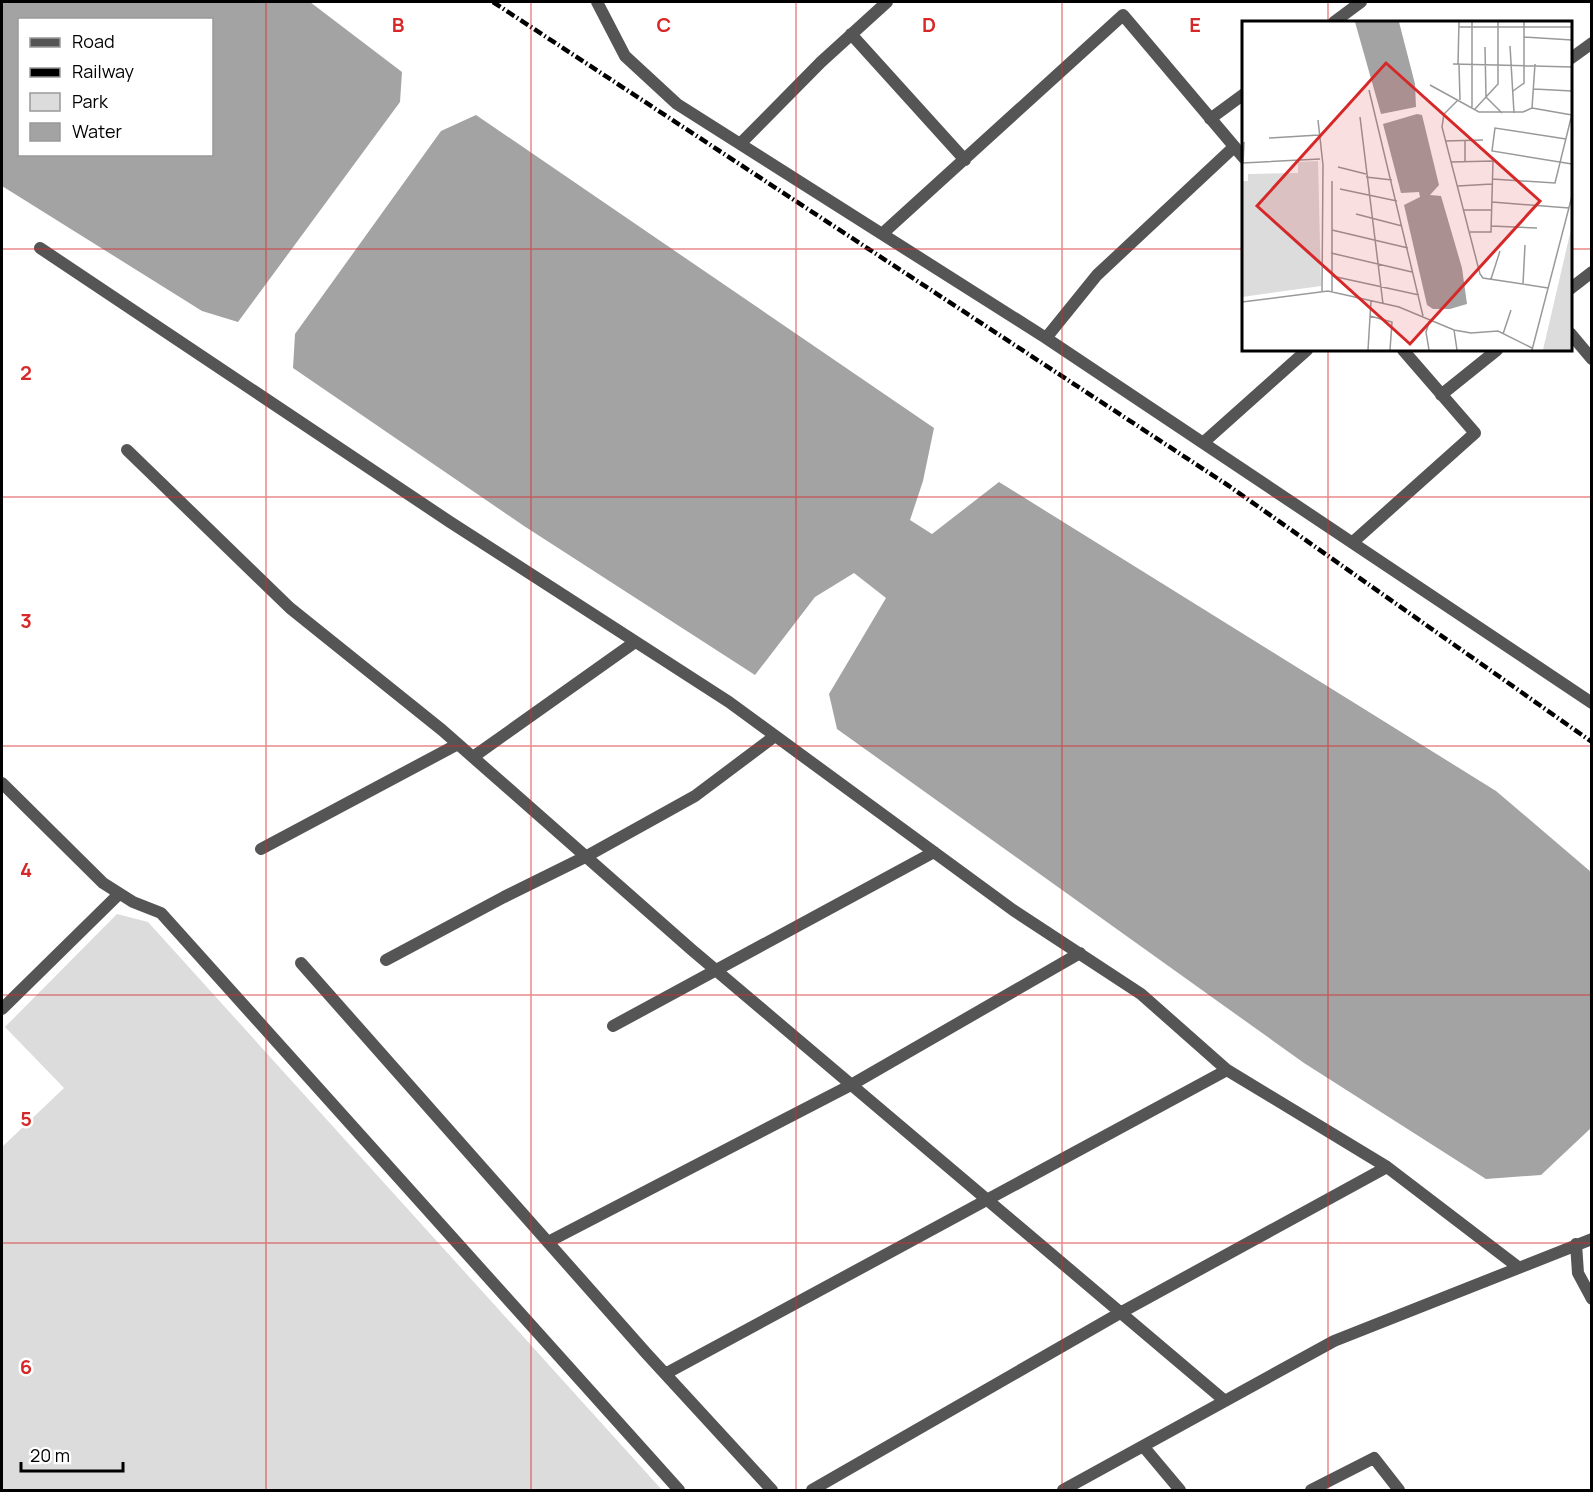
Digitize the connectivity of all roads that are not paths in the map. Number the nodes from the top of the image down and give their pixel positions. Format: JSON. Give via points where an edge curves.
{"nodes":[{"id":1,"x":597,"y":2,"type":"edge"},
{"id":2,"x":887,"y":2,"type":"edge"},
{"id":3,"x":1361,"y":2,"type":"edge"},
{"id":4,"x":1335,"y":21,"type":"edge"},
{"id":5,"x":851,"y":34,"type":"junction"},
{"id":6,"x":1592,"y":42,"type":"edge"},
{"id":7,"x":1572,"y":57,"type":"edge"},
{"id":8,"x":1242,"y":95,"type":"edge"},
{"id":9,"x":1210,"y":119,"type":"junction"},
{"id":10,"x":740,"y":144,"type":"junction"},
{"id":11,"x":1234,"y":147,"type":"junction"},
{"id":12,"x":1242,"y":156,"type":"edge"},
{"id":13,"x":965,"y":160,"type":"junction"},
{"id":14,"x":882,"y":234,"type":"junction"},
{"id":15,"x":40,"y":248,"type":"dead end"},
{"id":16,"x":1592,"y":272,"type":"edge"},
{"id":17,"x":1572,"y":287,"type":"edge"},
{"id":18,"x":1572,"y":335,"type":"edge"},
{"id":19,"x":1046,"y":338,"type":"junction"},
{"id":20,"x":1306,"y":351,"type":"edge"},
{"id":21,"x":1404,"y":351,"type":"edge"},
{"id":22,"x":1496,"y":351,"type":"edge"},
{"id":23,"x":1592,"y":359,"type":"edge"},
{"id":24,"x":1441,"y":395,"type":"junction"},
{"id":25,"x":1204,"y":442,"type":"junction"},
{"id":26,"x":127,"y":450,"type":"dead end"},
{"id":27,"x":1353,"y":542,"type":"junction"},
{"id":28,"x":635,"y":642,"type":"junction"},
{"id":29,"x":1592,"y":703,"type":"edge"},
{"id":30,"x":775,"y":736,"type":"junction"},
{"id":31,"x":458,"y":744,"type":"junction"},
{"id":32,"x":473,"y":757,"type":"junction"},
{"id":33,"x":2,"y":783,"type":"edge"},
{"id":34,"x":261,"y":849,"type":"dead end"},
{"id":35,"x":934,"y":852,"type":"junction"},
{"id":36,"x":587,"y":856,"type":"junction"},
{"id":37,"x":119,"y":894,"type":"junction"},
{"id":38,"x":1080,"y":953,"type":"junction"},
{"id":39,"x":386,"y":960,"type":"dead end"},
{"id":40,"x":301,"y":963,"type":"dead end"},
{"id":41,"x":718,"y":971,"type":"junction"},
{"id":42,"x":2,"y":1009,"type":"edge"},
{"id":43,"x":613,"y":1026,"type":"dead end"},
{"id":44,"x":1227,"y":1070,"type":"junction"},
{"id":45,"x":851,"y":1085,"type":"junction"},
{"id":46,"x":1387,"y":1167,"type":"junction"},
{"id":47,"x":987,"y":1201,"type":"junction"},
{"id":48,"x":1592,"y":1239,"type":"edge"},
{"id":49,"x":548,"y":1242,"type":"junction"},
{"id":50,"x":1576,"y":1244,"type":"junction"},
{"id":51,"x":1518,"y":1267,"type":"junction"},
{"id":52,"x":1592,"y":1299,"type":"edge"},
{"id":53,"x":1119,"y":1313,"type":"junction"},
{"id":54,"x":665,"y":1374,"type":"junction"},
{"id":55,"x":1225,"y":1401,"type":"junction"},
{"id":56,"x":1143,"y":1446,"type":"junction"},
{"id":57,"x":678,"y":1491,"type":"edge"},
{"id":58,"x":772,"y":1491,"type":"edge"},
{"id":59,"x":812,"y":1491,"type":"edge"},
{"id":60,"x":1063,"y":1491,"type":"edge"},
{"id":61,"x":1180,"y":1491,"type":"edge"},
{"id":62,"x":1311,"y":1491,"type":"edge"},
{"id":63,"x":1399,"y":1491,"type":"edge"}],
"edges":[{"from":1,"to":10,"type":"street","via":[[625,56],[648,80],[677,104]]},
{"from":2,"to":5,"type":"street"},
{"from":3,"to":4,"type":"street"},
{"from":5,"to":10,"type":"street"},
{"from":5,"to":13,"type":"street"},
{"from":6,"to":7,"type":"street"},
{"from":8,"to":9,"type":"street"},
{"from":9,"to":11,"type":"street"},
{"from":9,"to":13,"type":"street","via":[[1123,15]]},
{"from":10,"to":14,"type":"street"},
{"from":11,"to":12,"type":"street"},
{"from":11,"to":19,"type":"street","via":[[1096,275]]},
{"from":13,"to":14,"type":"street"},
{"from":14,"to":19,"type":"street"},
{"from":15,"to":28,"type":"street"},
{"from":16,"to":17,"type":"street"},
{"from":18,"to":23,"type":"street"},
{"from":19,"to":25,"type":"street"},
{"from":20,"to":25,"type":"street"},
{"from":21,"to":24,"type":"street"},
{"from":22,"to":24,"type":"street"},
{"from":24,"to":27,"type":"street","via":[[1475,433]]},
{"from":25,"to":27,"type":"street"},
{"from":26,"to":31,"type":"street","via":[[290,608]]},
{"from":27,"to":29,"type":"street"},
{"from":28,"to":30,"type":"street"},
{"from":28,"to":32,"type":"street"},
{"from":30,"to":35,"type":"street"},
{"from":30,"to":36,"type":"street","via":[[695,796]]},
{"from":31,"to":32,"type":"street"},
{"from":31,"to":34,"type":"street"},
{"from":32,"to":36,"type":"street"},
{"from":33,"to":37,"type":"street","via":[[103,883]]},
{"from":35,"to":38,"type":"street"},
{"from":35,"to":41,"type":"street"},
{"from":36,"to":39,"type":"street"},
{"from":36,"to":41,"type":"street"},
{"from":37,"to":42,"type":"street"},
{"from":37,"to":57,"type":"street","via":[[161,913]]},
{"from":38,"to":44,"type":"street","via":[[1141,994]]},
{"from":38,"to":45,"type":"street"},
{"from":40,"to":49,"type":"street"},
{"from":41,"to":43,"type":"street"},
{"from":41,"to":45,"type":"street"},
{"from":44,"to":46,"type":"street"},
{"from":44,"to":47,"type":"street"},
{"from":45,"to":47,"type":"street"},
{"from":45,"to":49,"type":"street"},
{"from":46,"to":51,"type":"street"},
{"from":46,"to":53,"type":"street"},
{"from":47,"to":53,"type":"street"},
{"from":47,"to":54,"type":"street"},
{"from":48,"to":50,"type":"street"},
{"from":49,"to":54,"type":"street"},
{"from":50,"to":51,"type":"street"},
{"from":50,"to":52,"type":"street","via":[[1578,1273]]},
{"from":51,"to":55,"type":"street","via":[[1334,1341]]},
{"from":53,"to":55,"type":"street"},
{"from":53,"to":59,"type":"street"},
{"from":54,"to":58,"type":"street"},
{"from":55,"to":56,"type":"street"},
{"from":56,"to":60,"type":"street"},
{"from":56,"to":61,"type":"street"},
{"from":62,"to":63,"type":"street","via":[[1374,1458]]}]}
